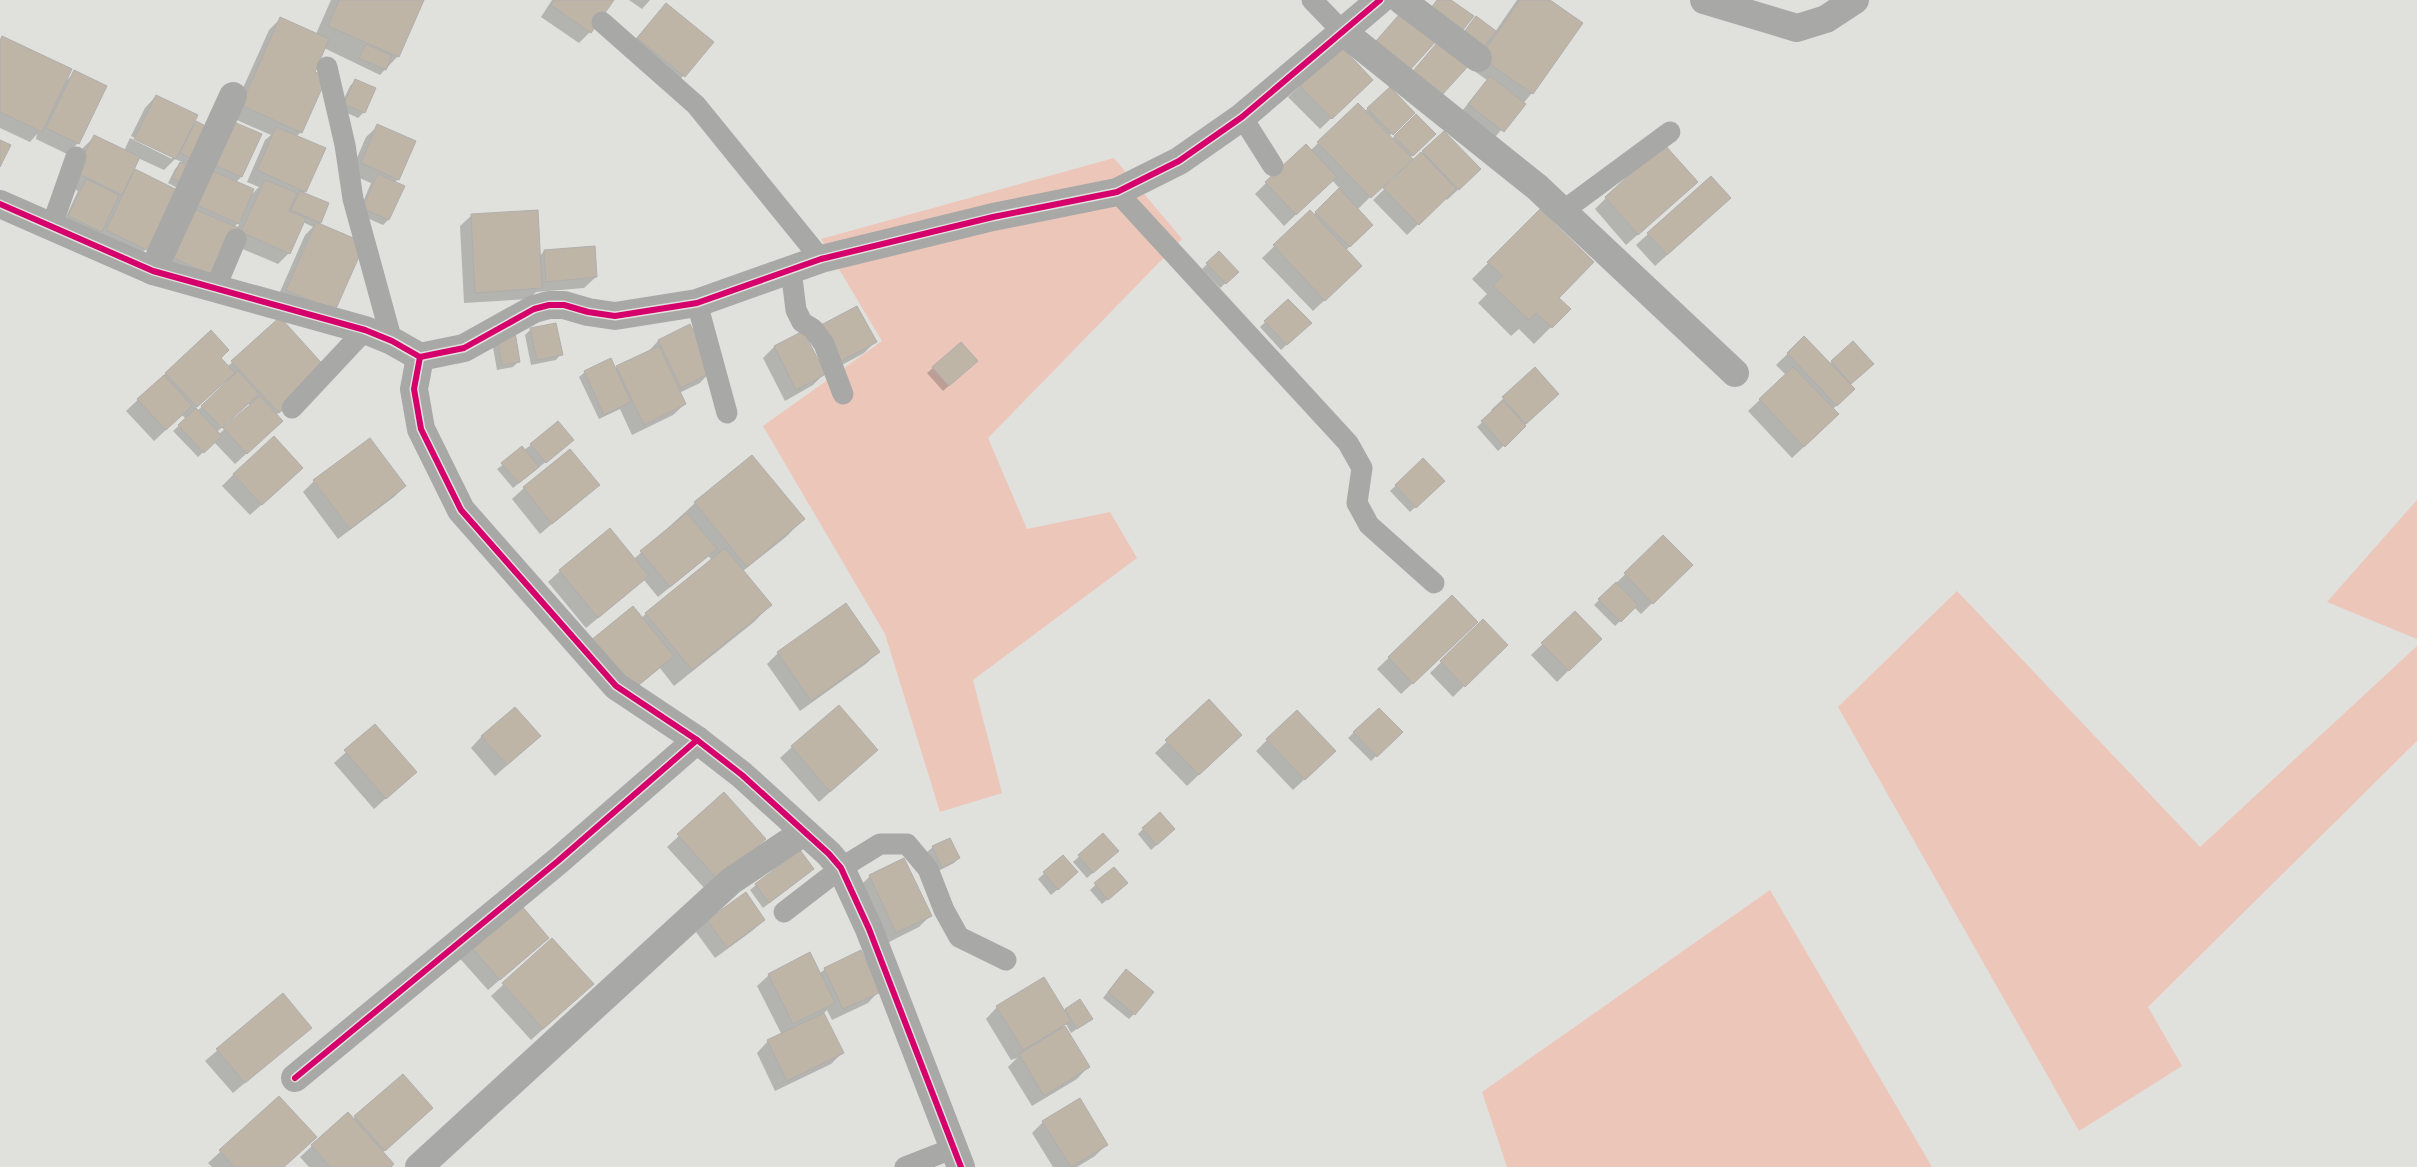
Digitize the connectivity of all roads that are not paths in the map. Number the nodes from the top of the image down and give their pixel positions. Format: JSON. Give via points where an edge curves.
{"nodes":[{"id":1,"x":1312,"y":0,"type":"edge"},
{"id":2,"x":1380,"y":0,"type":"edge"},
{"id":3,"x":1401,"y":0,"type":"edge"},
{"id":4,"x":1704,"y":0,"type":"edge"},
{"id":5,"x":1855,"y":0,"type":"edge"},
{"id":6,"x":602,"y":22,"type":"dead end"},
{"id":7,"x":1342,"y":32,"type":"junction"},
{"id":8,"x":1478,"y":58,"type":"dead end"},
{"id":9,"x":327,"y":67,"type":"dead end"},
{"id":10,"x":233,"y":96,"type":"dead end"},
{"id":11,"x":1242,"y":117,"type":"junction"},
{"id":12,"x":1670,"y":132,"type":"dead end"},
{"id":13,"x":76,"y":156,"type":"dead end"},
{"id":14,"x":1273,"y":166,"type":"dead end"},
{"id":15,"x":1117,"y":192,"type":"junction"},
{"id":16,"x":0,"y":204,"type":"edge"},
{"id":17,"x":1563,"y":211,"type":"junction"},
{"id":18,"x":51,"y":228,"type":"junction"},
{"id":19,"x":236,"y":239,"type":"dead end"},
{"id":20,"x":821,"y":259,"type":"junction"},
{"id":21,"x":791,"y":270,"type":"junction"},
{"id":22,"x":152,"y":271,"type":"junction"},
{"id":23,"x":216,"y":289,"type":"junction"},
{"id":24,"x":697,"y":303,"type":"junction"},
{"id":25,"x":365,"y":330,"type":"junction"},
{"id":26,"x":392,"y":341,"type":"junction"},
{"id":27,"x":420,"y":357,"type":"junction"},
{"id":28,"x":1735,"y":373,"type":"dead end"},
{"id":29,"x":843,"y":394,"type":"dead end"},
{"id":30,"x":292,"y":408,"type":"dead end"},
{"id":31,"x":727,"y":413,"type":"dead end"},
{"id":32,"x":1434,"y":583,"type":"dead end"},
{"id":33,"x":697,"y":740,"type":"junction"},
{"id":34,"x":804,"y":832,"type":"junction"},
{"id":35,"x":841,"y":868,"type":"junction"},
{"id":36,"x":784,"y":912,"type":"dead end"},
{"id":37,"x":1006,"y":960,"type":"dead end"},
{"id":38,"x":295,"y":1078,"type":"dead end"},
{"id":39,"x":957,"y":1157,"type":"edge"},
{"id":40,"x":419,"y":1167,"type":"edge"},
{"id":41,"x":905,"y":1167,"type":"edge"}],
"edges":[{"from":1,"to":7,"type":"lane"},
{"from":2,"to":7,"type":"street"},
{"from":3,"to":8,"type":"street"},
{"from":4,"to":5,"type":"street","via":[[1797,28],[1826,19]]},
{"from":6,"to":20,"type":"lane","via":[[696,105]]},
{"from":7,"to":11,"type":"street"},
{"from":7,"to":17,"type":"street"},
{"from":9,"to":26,"type":"lane","via":[[345,145],[353,199]]},
{"from":10,"to":22,"type":"street"},
{"from":11,"to":14,"type":"lane"},
{"from":11,"to":15,"type":"street","via":[[1179,162]]},
{"from":12,"to":17,"type":"lane"},
{"from":13,"to":18,"type":"lane"},
{"from":15,"to":20,"type":"street","via":[[992,217]]},
{"from":15,"to":32,"type":"lane","via":[[1348,443],[1362,468],[1357,503],[1369,525]]},
{"from":16,"to":18,"type":"street"},
{"from":17,"to":28,"type":"street"},
{"from":18,"to":22,"type":"street"},
{"from":19,"to":23,"type":"lane"},
{"from":20,"to":21,"type":"street"},
{"from":21,"to":24,"type":"street"},
{"from":21,"to":29,"type":"lane","via":[[796,310],[802,322],[813,329],[824,344]]},
{"from":22,"to":23,"type":"street"},
{"from":23,"to":25,"type":"street"},
{"from":24,"to":27,"type":"street","via":[[615,316],[549,305],[534,309],[464,348]]},
{"from":24,"to":31,"type":"lane"},
{"from":25,"to":26,"type":"street"},
{"from":25,"to":30,"type":"lane"},
{"from":26,"to":27,"type":"street"},
{"from":27,"to":33,"type":"street","via":[[414,389],[421,429],[461,510],[616,686]]},
{"from":33,"to":34,"type":"street","via":[[742,775]]},
{"from":33,"to":38,"type":"street","via":[[558,861]]},
{"from":34,"to":35,"type":"street"},
{"from":34,"to":40,"type":"street","via":[[731,881]]},
{"from":35,"to":36,"type":"lane"},
{"from":35,"to":37,"type":"lane","via":[[880,844],[907,844],[928,869],[959,937]]},
{"from":35,"to":39,"type":"street","via":[[869,929]]},
{"from":39,"to":41,"type":"lane"}]}
